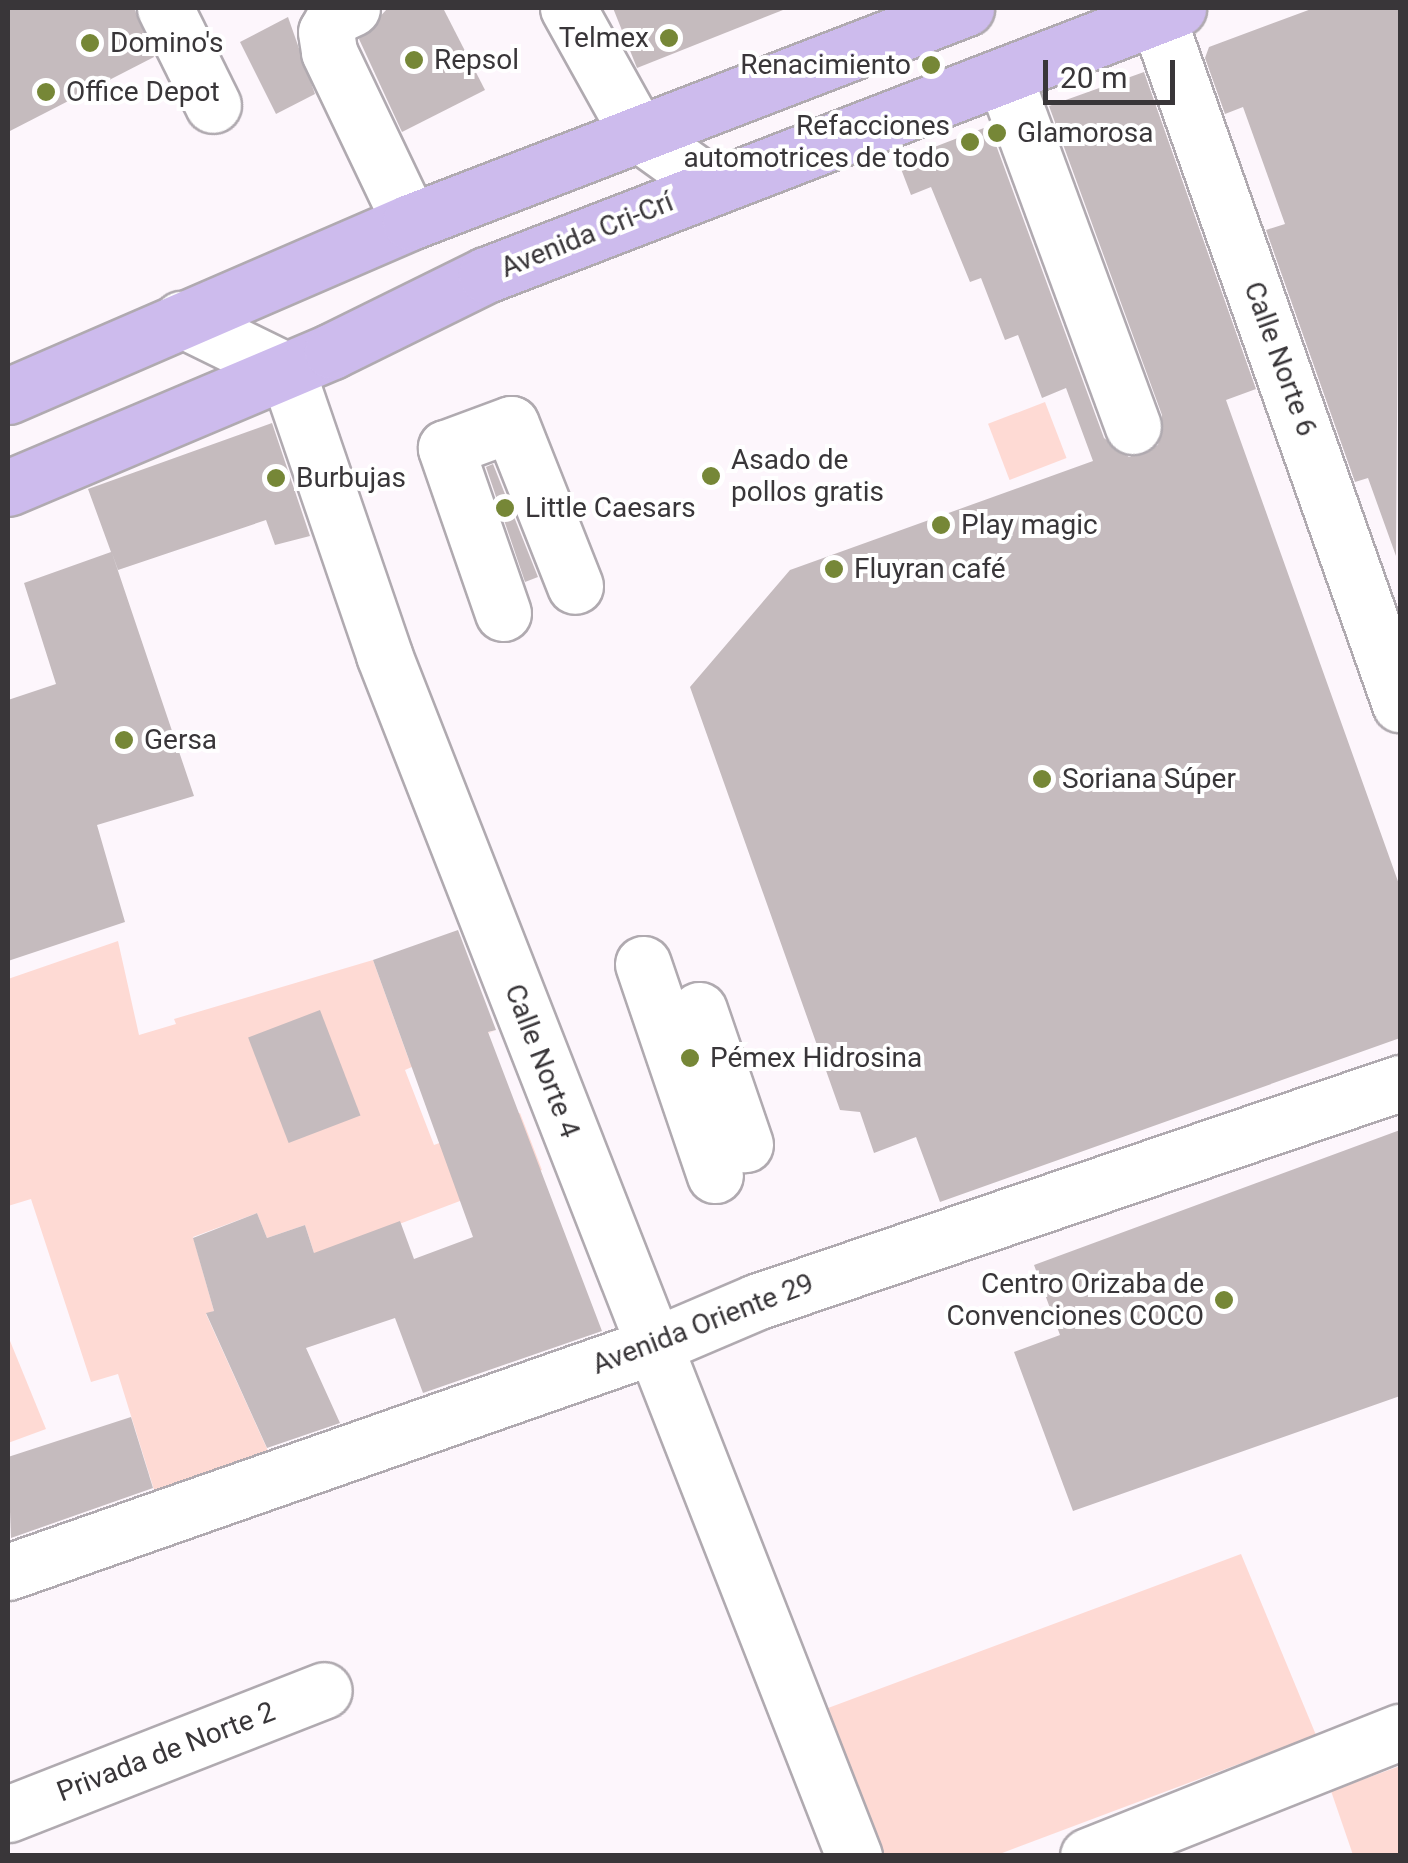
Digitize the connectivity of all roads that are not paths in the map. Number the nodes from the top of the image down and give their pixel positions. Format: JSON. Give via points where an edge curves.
{"nodes":[{"id":1,"x":165,"y":8,"type":"edge"},
{"id":2,"x":352,"y":8,"type":"edge"},
{"id":3,"x":568,"y":8,"type":"edge"},
{"id":4,"x":966,"y":8,"type":"edge"},
{"id":5,"x":1167,"y":12,"type":"edge"},
{"id":6,"x":1004,"y":76,"type":"junction"},
{"id":7,"x":213,"y":105,"type":"dead end"},
{"id":8,"x":637,"y":132,"type":"junction"},
{"id":9,"x":712,"y":186,"type":"junction"},
{"id":10,"x":410,"y":222,"type":"junction"},
{"id":11,"x":181,"y":319,"type":"junction"},
{"id":12,"x":287,"y":370,"type":"junction"},
{"id":13,"x":8,"y":396,"type":"edge"},
{"id":14,"x":1132,"y":426,"type":"dead end"},
{"id":15,"x":8,"y":488,"type":"edge"},
{"id":16,"x":574,"y":586,"type":"dead end"},
{"id":17,"x":503,"y":614,"type":"dead end"},
{"id":18,"x":1400,"y":704,"type":"edge"},
{"id":19,"x":661,"y":958,"type":"dead end"},
{"id":20,"x":1400,"y":1083,"type":"edge"},
{"id":21,"x":730,"y":1159,"type":"dead end"},
{"id":22,"x":653,"y":1346,"type":"junction"},
{"id":23,"x":8,"y":1572,"type":"edge"},
{"id":24,"x":324,"y":1690,"type":"dead end"},
{"id":25,"x":1400,"y":1732,"type":"edge"},
{"id":26,"x":8,"y":1814,"type":"edge"},
{"id":27,"x":854,"y":1856,"type":"edge"},
{"id":28,"x":1088,"y":1856,"type":"edge"}],
"edges":[{"from":1,"to":7,"type":"street"},
{"from":2,"to":10,"type":"street","via":[[335,16],[326,32],[330,52]]},
{"from":3,"to":8,"type":"street"},
{"from":4,"to":8,"type":"main road"},
{"from":5,"to":6,"type":"main road","name":"Avenida Cri-Crí"},
{"from":5,"to":18,"type":"street","name":"Calle Norte 6"},
{"from":6,"to":9,"type":"main road","name":"Avenida Cri-Crí"},
{"from":6,"to":14,"type":"street"},
{"from":8,"to":9,"type":"street"},
{"from":8,"to":10,"type":"main road"},
{"from":9,"to":12,"type":"main road","name":"Avenida Cri-Crí","via":[[486,275]]},
{"from":10,"to":11,"type":"main road"},
{"from":11,"to":12,"type":"street"},
{"from":11,"to":13,"type":"main road"},
{"from":12,"to":15,"type":"main road","name":"Avenida Cri-Crí"},
{"from":12,"to":22,"type":"street","name":"Calle Norte 4","via":[[384,655]]},
{"from":16,"to":17,"type":"street","via":[[511,424],[446,448]]},
{"from":19,"to":21,"type":"street"},
{"from":20,"to":22,"type":"street","name":"Avenida Oriente 29","via":[[771,1296]]},
{"from":22,"to":23,"type":"street","name":"Avenida Oriente 29"},
{"from":22,"to":27,"type":"street","name":"Calle Norte 4"},
{"from":24,"to":26,"type":"street","name":"Privada de Norte 2"},
{"from":25,"to":28,"type":"street"}]}
